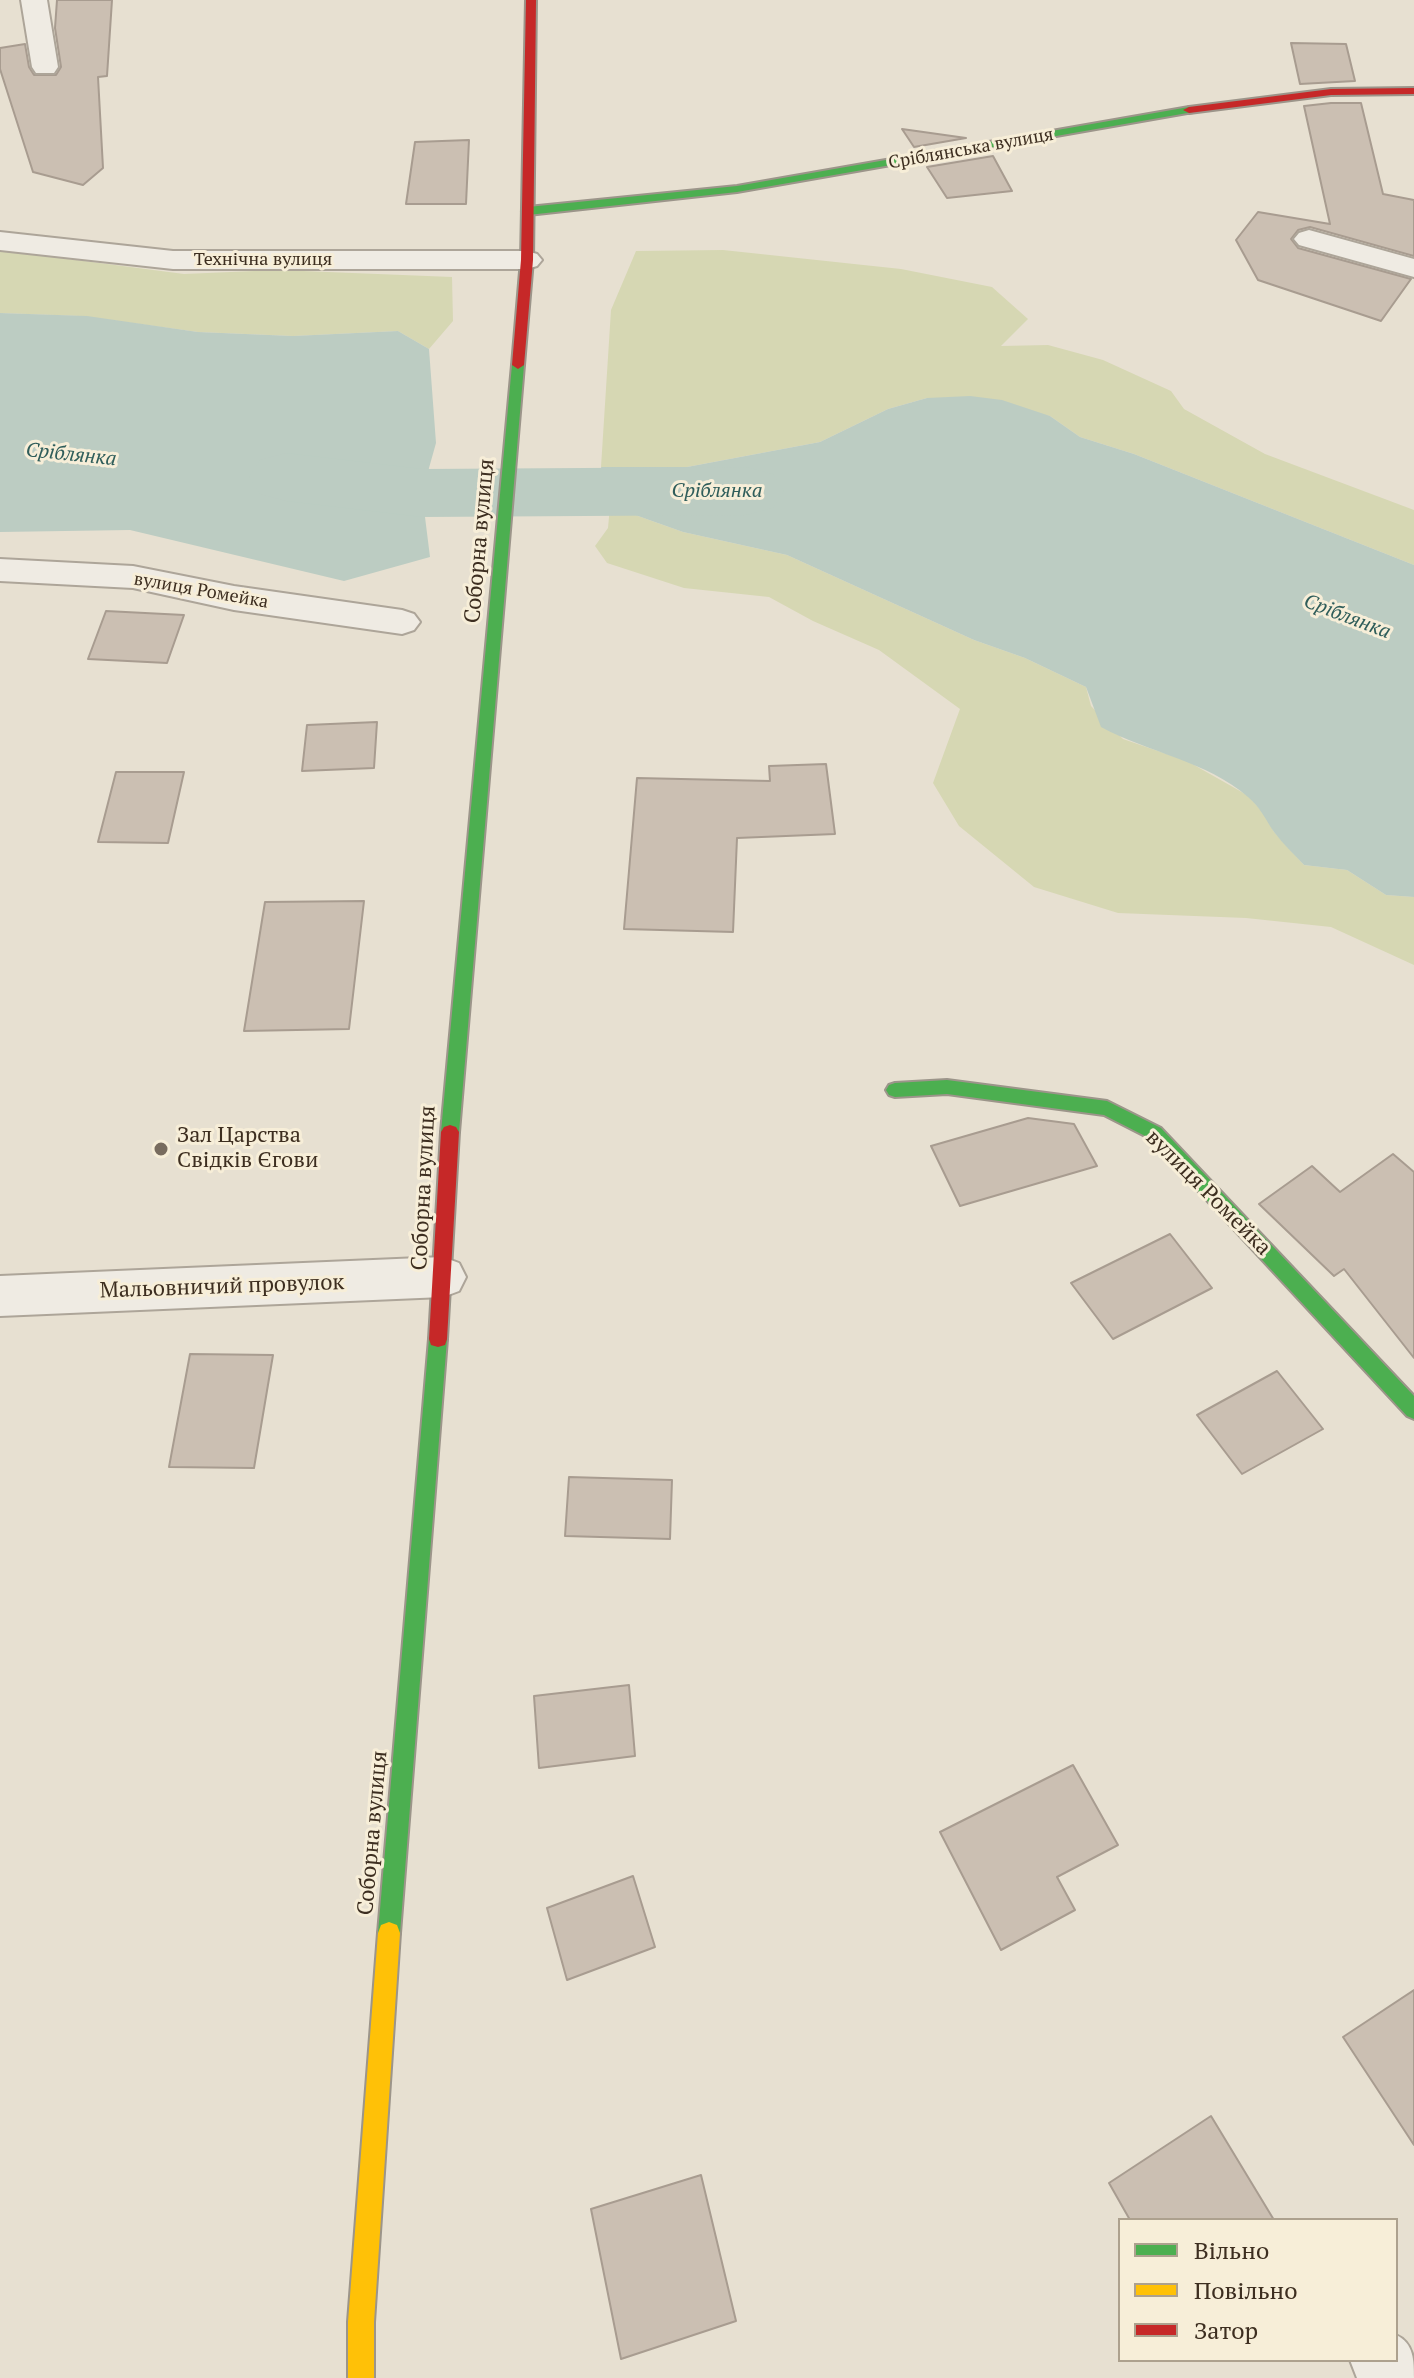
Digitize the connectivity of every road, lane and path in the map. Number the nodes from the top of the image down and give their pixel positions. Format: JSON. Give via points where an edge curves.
{"nodes":[{"id":1,"x":34,"y":0,"type":"edge"},
{"id":2,"x":531,"y":0,"type":"edge"},
{"id":3,"x":45,"y":67,"type":"dead end"},
{"id":4,"x":1414,"y":91,"type":"edge"},
{"id":5,"x":528,"y":211,"type":"junction"},
{"id":6,"x":1309,"y":239,"type":"dead end"},
{"id":7,"x":0,"y":241,"type":"edge"},
{"id":8,"x":527,"y":260,"type":"junction"},
{"id":9,"x":1414,"y":268,"type":"edge"},
{"id":10,"x":0,"y":570,"type":"edge"},
{"id":11,"x":402,"y":622,"type":"dead end"},
{"id":12,"x":895,"y":1090,"type":"dead end"},
{"id":13,"x":443,"y":1277,"type":"junction"},
{"id":14,"x":0,"y":1296,"type":"edge"},
{"id":15,"x":1414,"y":1410,"type":"edge"},
{"id":16,"x":361,"y":2378,"type":"edge"}],
"edges":[{"from":1,"to":3,"type":"street"},
{"from":2,"to":5,"type":"main road","name":"Соборна вулиця"},
{"from":4,"to":5,"type":"main road","name":"Сріблянська вулиця","via":[[1271,96],[701,196]]},
{"from":5,"to":8,"type":"main road","name":"Соборна вулиця"},
{"from":6,"to":9,"type":"street"},
{"from":7,"to":8,"type":"street","name":"Технічна вулиця","via":[[173,260]]},
{"from":8,"to":13,"type":"main road","name":"Соборна вулиця","via":[[451,1121]]},
{"from":10,"to":11,"type":"street","name":"вулиця Ромейка","via":[[133,577],[234,598]]},
{"from":12,"to":15,"type":"main road","name":"вулиця Ромейка","via":[[947,1087],[1107,1108],[1155,1133]]},
{"from":13,"to":14,"type":"street","name":"Мальовничий провулок"},
{"from":13,"to":16,"type":"main road","name":"Соборна вулиця","via":[[381,2030]]}]}
